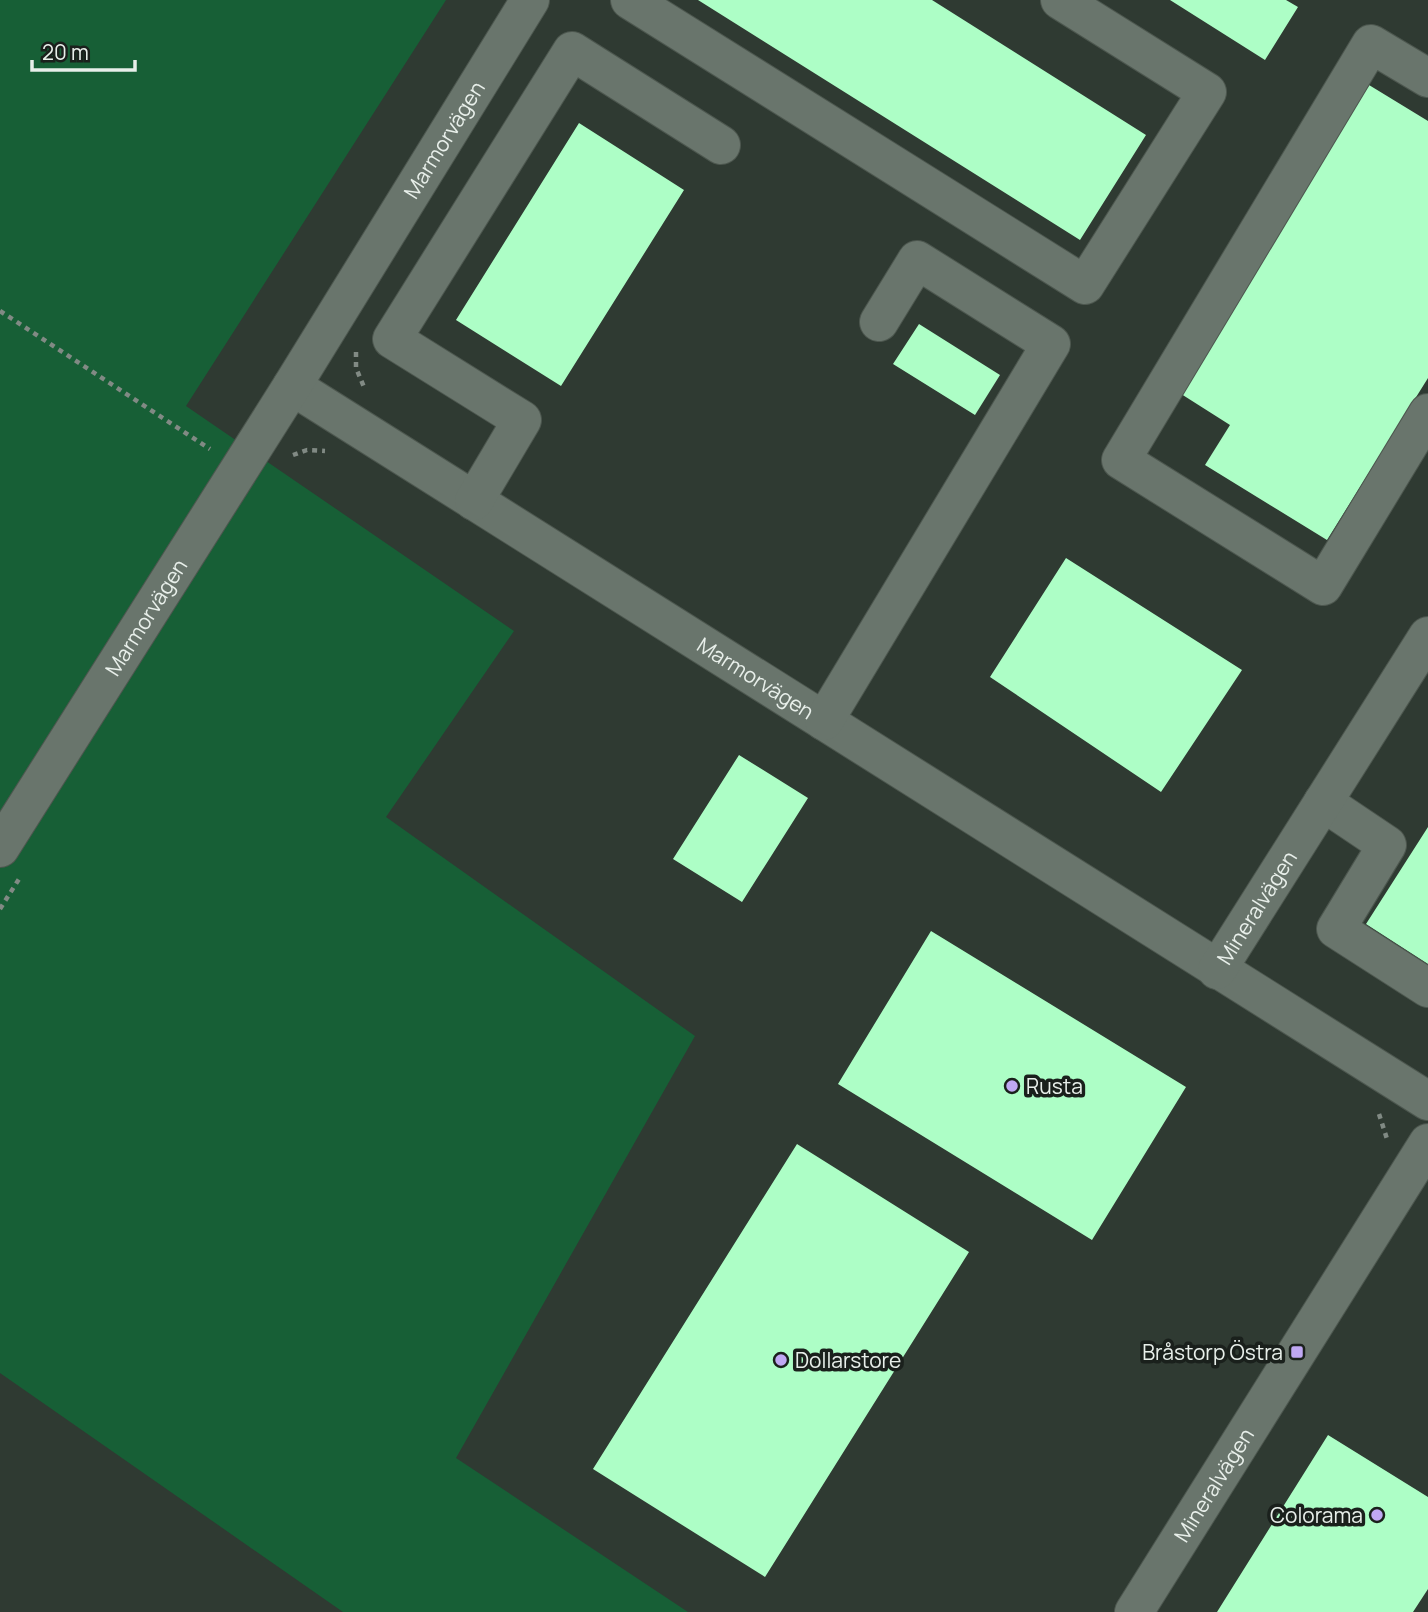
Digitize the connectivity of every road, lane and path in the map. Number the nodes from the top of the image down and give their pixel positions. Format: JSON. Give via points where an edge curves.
{"nodes":[{"id":1,"x":530,"y":0,"type":"edge"},
{"id":2,"x":1060,"y":0,"type":"edge"},
{"id":3,"x":639,"y":3,"type":"edge"},
{"id":4,"x":1428,"y":78,"type":"edge"},
{"id":5,"x":721,"y":145,"type":"dead end"},
{"id":6,"x":0,"y":311,"type":"edge"},
{"id":7,"x":879,"y":322,"type":"dead end"},
{"id":8,"x":292,"y":386,"type":"junction"},
{"id":9,"x":1428,"y":413,"type":"edge"},
{"id":10,"x":240,"y":468,"type":"junction"},
{"id":11,"x":474,"y":501,"type":"junction"},
{"id":12,"x":1428,"y":636,"type":"edge"},
{"id":13,"x":824,"y":721,"type":"junction"},
{"id":14,"x":1323,"y":802,"type":"junction"},
{"id":15,"x":0,"y":848,"type":"edge"},
{"id":16,"x":1217,"y":970,"type":"junction"},
{"id":17,"x":1428,"y":988,"type":"edge"},
{"id":18,"x":1428,"y":1101,"type":"edge"},
{"id":19,"x":1428,"y":1143,"type":"edge"},
{"id":20,"x":1134,"y":1612,"type":"edge"}],
"edges":[{"from":1,"to":8,"type":"street","name":"Marmorvägen"},
{"from":2,"to":3,"type":"street","via":[[1207,92],[1085,285]]},
{"from":4,"to":9,"type":"street","via":[[1371,44],[1121,460],[1323,586]]},
{"from":5,"to":11,"type":"street","via":[[572,51],[392,339],[522,420]]},
{"from":6,"to":10,"type":"path"},
{"from":7,"to":13,"type":"street","via":[[917,260],[1051,344]]},
{"from":8,"to":10,"type":"street","name":"Marmorvägen"},
{"from":8,"to":11,"type":"street","name":"Marmorvägen"},
{"from":10,"to":15,"type":"street","name":"Marmorvägen"},
{"from":11,"to":13,"type":"street","name":"Marmorvägen"},
{"from":12,"to":14,"type":"street","name":"Mineralvägen"},
{"from":13,"to":16,"type":"street","name":"Marmorvägen"},
{"from":14,"to":16,"type":"street","name":"Mineralvägen"},
{"from":14,"to":17,"type":"street","via":[[1387,845],[1336,929]]},
{"from":16,"to":18,"type":"street","name":"Mineralvägen"},
{"from":19,"to":20,"type":"street","name":"Mineralvägen"}]}
